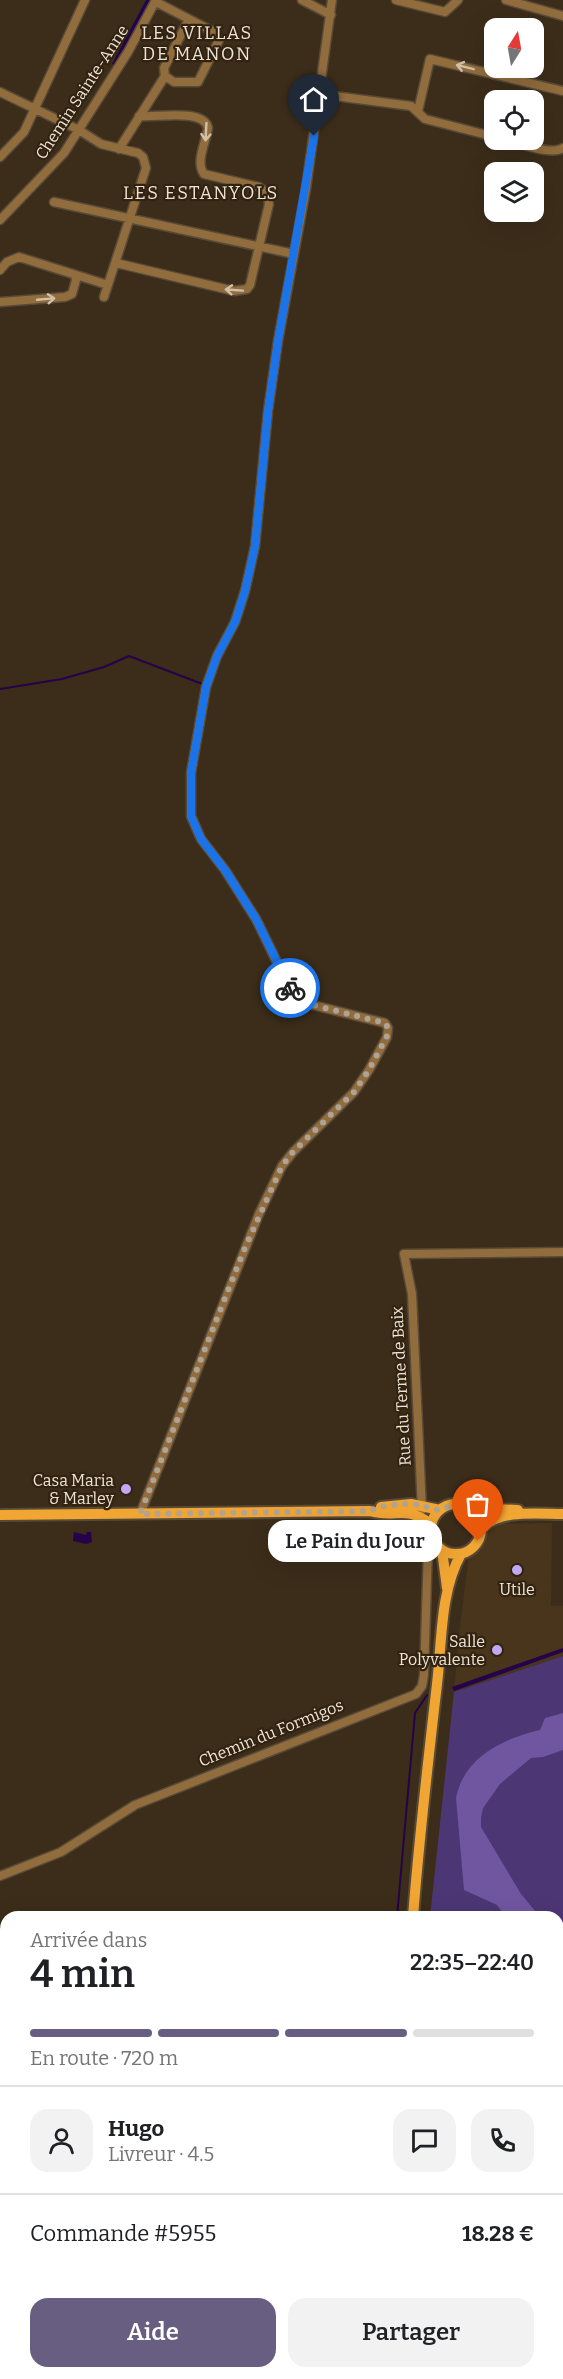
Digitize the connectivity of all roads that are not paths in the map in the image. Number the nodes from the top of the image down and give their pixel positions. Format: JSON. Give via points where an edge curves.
{"nodes":[{"id":1,"x":86,"y":0,"type":"edge"},
{"id":2,"x":302,"y":0,"type":"edge"},
{"id":3,"x":332,"y":0,"type":"edge"},
{"id":4,"x":396,"y":0,"type":"edge"},
{"id":5,"x":458,"y":0,"type":"edge"},
{"id":6,"x":506,"y":0,"type":"edge"},
{"id":7,"x":156,"y":1,"type":"edge"},
{"id":8,"x":331,"y":15,"type":"junction"},
{"id":9,"x":563,"y":16,"type":"edge"},
{"id":10,"x":189,"y":19,"type":"junction"},
{"id":11,"x":165,"y":76,"type":"junction"},
{"id":12,"x":563,"y":91,"type":"edge"},
{"id":13,"x":0,"y":92,"type":"edge"},
{"id":14,"x":319,"y":94,"type":"junction"},
{"id":15,"x":35,"y":110,"type":"junction"},
{"id":16,"x":418,"y":111,"type":"junction"},
{"id":17,"x":139,"y":116,"type":"junction"},
{"id":18,"x":79,"y":129,"type":"junction"},
{"id":19,"x":484,"y":134,"type":"edge"},
{"id":20,"x":563,"y":148,"type":"edge"},
{"id":21,"x":119,"y":149,"type":"junction"},
{"id":22,"x":544,"y":150,"type":"edge"},
{"id":23,"x":0,"y":157,"type":"edge"},
{"id":24,"x":54,"y":202,"type":"dead end"},
{"id":25,"x":131,"y":217,"type":"junction"},
{"id":26,"x":0,"y":220,"type":"edge"},
{"id":27,"x":259,"y":247,"type":"junction"},
{"id":28,"x":294,"y":254,"type":"junction"},
{"id":29,"x":116,"y":263,"type":"junction"},
{"id":30,"x":0,"y":270,"type":"edge"},
{"id":31,"x":75,"y":274,"type":"junction"},
{"id":32,"x":108,"y":285,"type":"junction"},
{"id":33,"x":104,"y":297,"type":"dead end"},
{"id":34,"x":0,"y":302,"type":"edge"},
{"id":35,"x":563,"y":1252,"type":"edge"},
{"id":36,"x":440,"y":1510,"type":"junction"},
{"id":37,"x":422,"y":1511,"type":"junction"},
{"id":38,"x":474,"y":1513,"type":"junction"},
{"id":39,"x":140,"y":1514,"type":"junction"},
{"id":40,"x":539,"y":1514,"type":"junction"},
{"id":41,"x":563,"y":1514,"type":"edge"},
{"id":42,"x":0,"y":1515,"type":"edge"},
{"id":43,"x":431,"y":1524,"type":"junction"},
{"id":44,"x":481,"y":1528,"type":"junction"},
{"id":45,"x":433,"y":1541,"type":"junction"},
{"id":46,"x":442,"y":1550,"type":"junction"},
{"id":47,"x":461,"y":1554,"type":"junction"},
{"id":48,"x":447,"y":1592,"type":"junction"},
{"id":49,"x":0,"y":1876,"type":"edge"},
{"id":50,"x":414,"y":1911,"type":"edge"}],
"edges":[{"from":1,"to":15,"type":"street"},
{"from":2,"to":8,"type":"street"},
{"from":3,"to":8,"type":"street"},
{"from":4,"to":5,"type":"street","via":[[445,12]]},
{"from":6,"to":9,"type":"street"},
{"from":7,"to":10,"type":"street"},
{"from":7,"to":18,"type":"street","name":"Chemin Sainte-Anne"},
{"from":8,"to":14,"type":"street"},
{"from":10,"to":11,"type":"street","via":[[164,68]]},
{"from":10,"to":11,"type":"street","via":[[212,31],[219,40],[198,82],[174,82]]},
{"from":11,"to":17,"type":"street"},
{"from":12,"to":16,"type":"street","one_way":true,"via":[[430,58]]},
{"from":13,"to":15,"type":"street"},
{"from":14,"to":16,"type":"street","via":[[411,106]]},
{"from":14,"to":28,"type":"street"},
{"from":15,"to":18,"type":"street"},
{"from":15,"to":23,"type":"street","via":[[24,132]]},
{"from":16,"to":19,"type":"street","via":[[425,118]]},
{"from":17,"to":21,"type":"street"},
{"from":17,"to":27,"type":"street","one_way":true,"via":[[193,116],[207,123],[200,163],[204,174],[259,187],[267,194],[269,204]]},
{"from":18,"to":21,"type":"street","via":[[101,144]]},
{"from":18,"to":26,"type":"street","name":"Chemin Sainte-Anne","via":[[64,153]]},
{"from":20,"to":22,"type":"street"},
{"from":21,"to":25,"type":"street","via":[[138,153],[146,162]]},
{"from":24,"to":25,"type":"street"},
{"from":25,"to":27,"type":"street"},
{"from":25,"to":29,"type":"street"},
{"from":27,"to":28,"type":"street"},
{"from":27,"to":29,"type":"street","one_way":true,"via":[[250,285],[239,292]]},
{"from":28,"to":39,"type":"street","via":[[268,411],[255,546],[235,622],[206,687],[191,773],[191,816],[201,839],[256,919],[293,995],[301,1002],[385,1023],[388,1028],[354,1092],[282,1166],[242,1254]]},
{"from":29,"to":32,"type":"street"},
{"from":30,"to":31,"type":"street","via":[[19,257]]},
{"from":31,"to":32,"type":"street"},
{"from":34,"to":31,"type":"street","one_way":true,"via":[[65,297],[72,294]]},
{"from":32,"to":33,"type":"street"},
{"from":35,"to":37,"type":"street","name":"Rue du Terme de Baix","via":[[404,1254],[411,1294]]},
{"from":36,"to":37,"type":"main road"},
{"from":36,"to":38,"type":"main road","via":[[454,1504]]},
{"from":36,"to":43,"type":"main road"},
{"from":37,"to":39,"type":"main road","via":[[393,1505],[370,1511]]},
{"from":37,"to":43,"type":"main road"},
{"from":38,"to":40,"type":"main road","via":[[502,1509]]},
{"from":38,"to":44,"type":"main road"},
{"from":39,"to":42,"type":"main road"},
{"from":40,"to":41,"type":"main road"},
{"from":40,"to":44,"type":"main road","via":[[500,1517]]},
{"from":43,"to":45,"type":"main road"},
{"from":44,"to":47,"type":"main road","via":[[475,1546]]},
{"from":45,"to":46,"type":"main road"},
{"from":45,"to":49,"type":"street","name":"Chemin du Formigos","via":[[428,1548],[424,1675],[416,1694],[135,1805],[61,1852]]},
{"from":46,"to":47,"type":"main road"},
{"from":46,"to":48,"type":"main road"},
{"from":47,"to":48,"type":"main road"},
{"from":48,"to":50,"type":"main road"}]}
